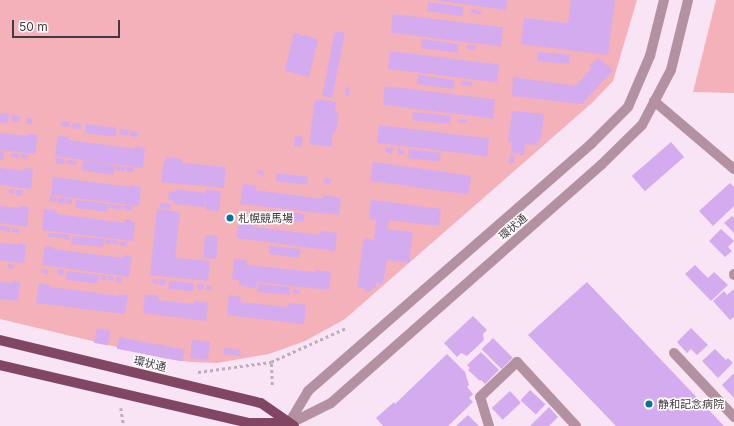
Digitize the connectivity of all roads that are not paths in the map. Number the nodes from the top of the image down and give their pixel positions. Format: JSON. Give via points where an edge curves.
{"nodes":[{"id":1,"x":664,"y":0,"type":"edge"},
{"id":2,"x":688,"y":0,"type":"edge"},
{"id":3,"x":654,"y":101,"type":"junction"},
{"id":4,"x":734,"y":169,"type":"edge"},
{"id":5,"x":0,"y":340,"type":"edge"},
{"id":6,"x":674,"y":354,"type":"dead end"},
{"id":7,"x":0,"y":365,"type":"edge"},
{"id":8,"x":734,"y":417,"type":"edge"},
{"id":9,"x":289,"y":425,"type":"edge"},
{"id":10,"x":489,"y":426,"type":"edge"},
{"id":11,"x":576,"y":426,"type":"edge"}],
"edges":[{"from":1,"to":9,"type":"street","name":"環状通","via":[[650,56],[628,107],[590,144],[308,392]]},
{"from":2,"to":3,"type":"street","name":"環状通","via":[[671,70]]},
{"from":3,"to":4,"type":"street"},
{"from":3,"to":9,"type":"street","name":"環状通","via":[[642,125],[601,165],[331,403]]},
{"from":5,"to":9,"type":"main road","name":"環状通","via":[[261,403]]},
{"from":6,"to":8,"type":"street"},
{"from":7,"to":9,"type":"main road","name":"環状通","via":[[249,423]]},
{"from":10,"to":11,"type":"street","via":[[480,398],[517,362]]}]}
